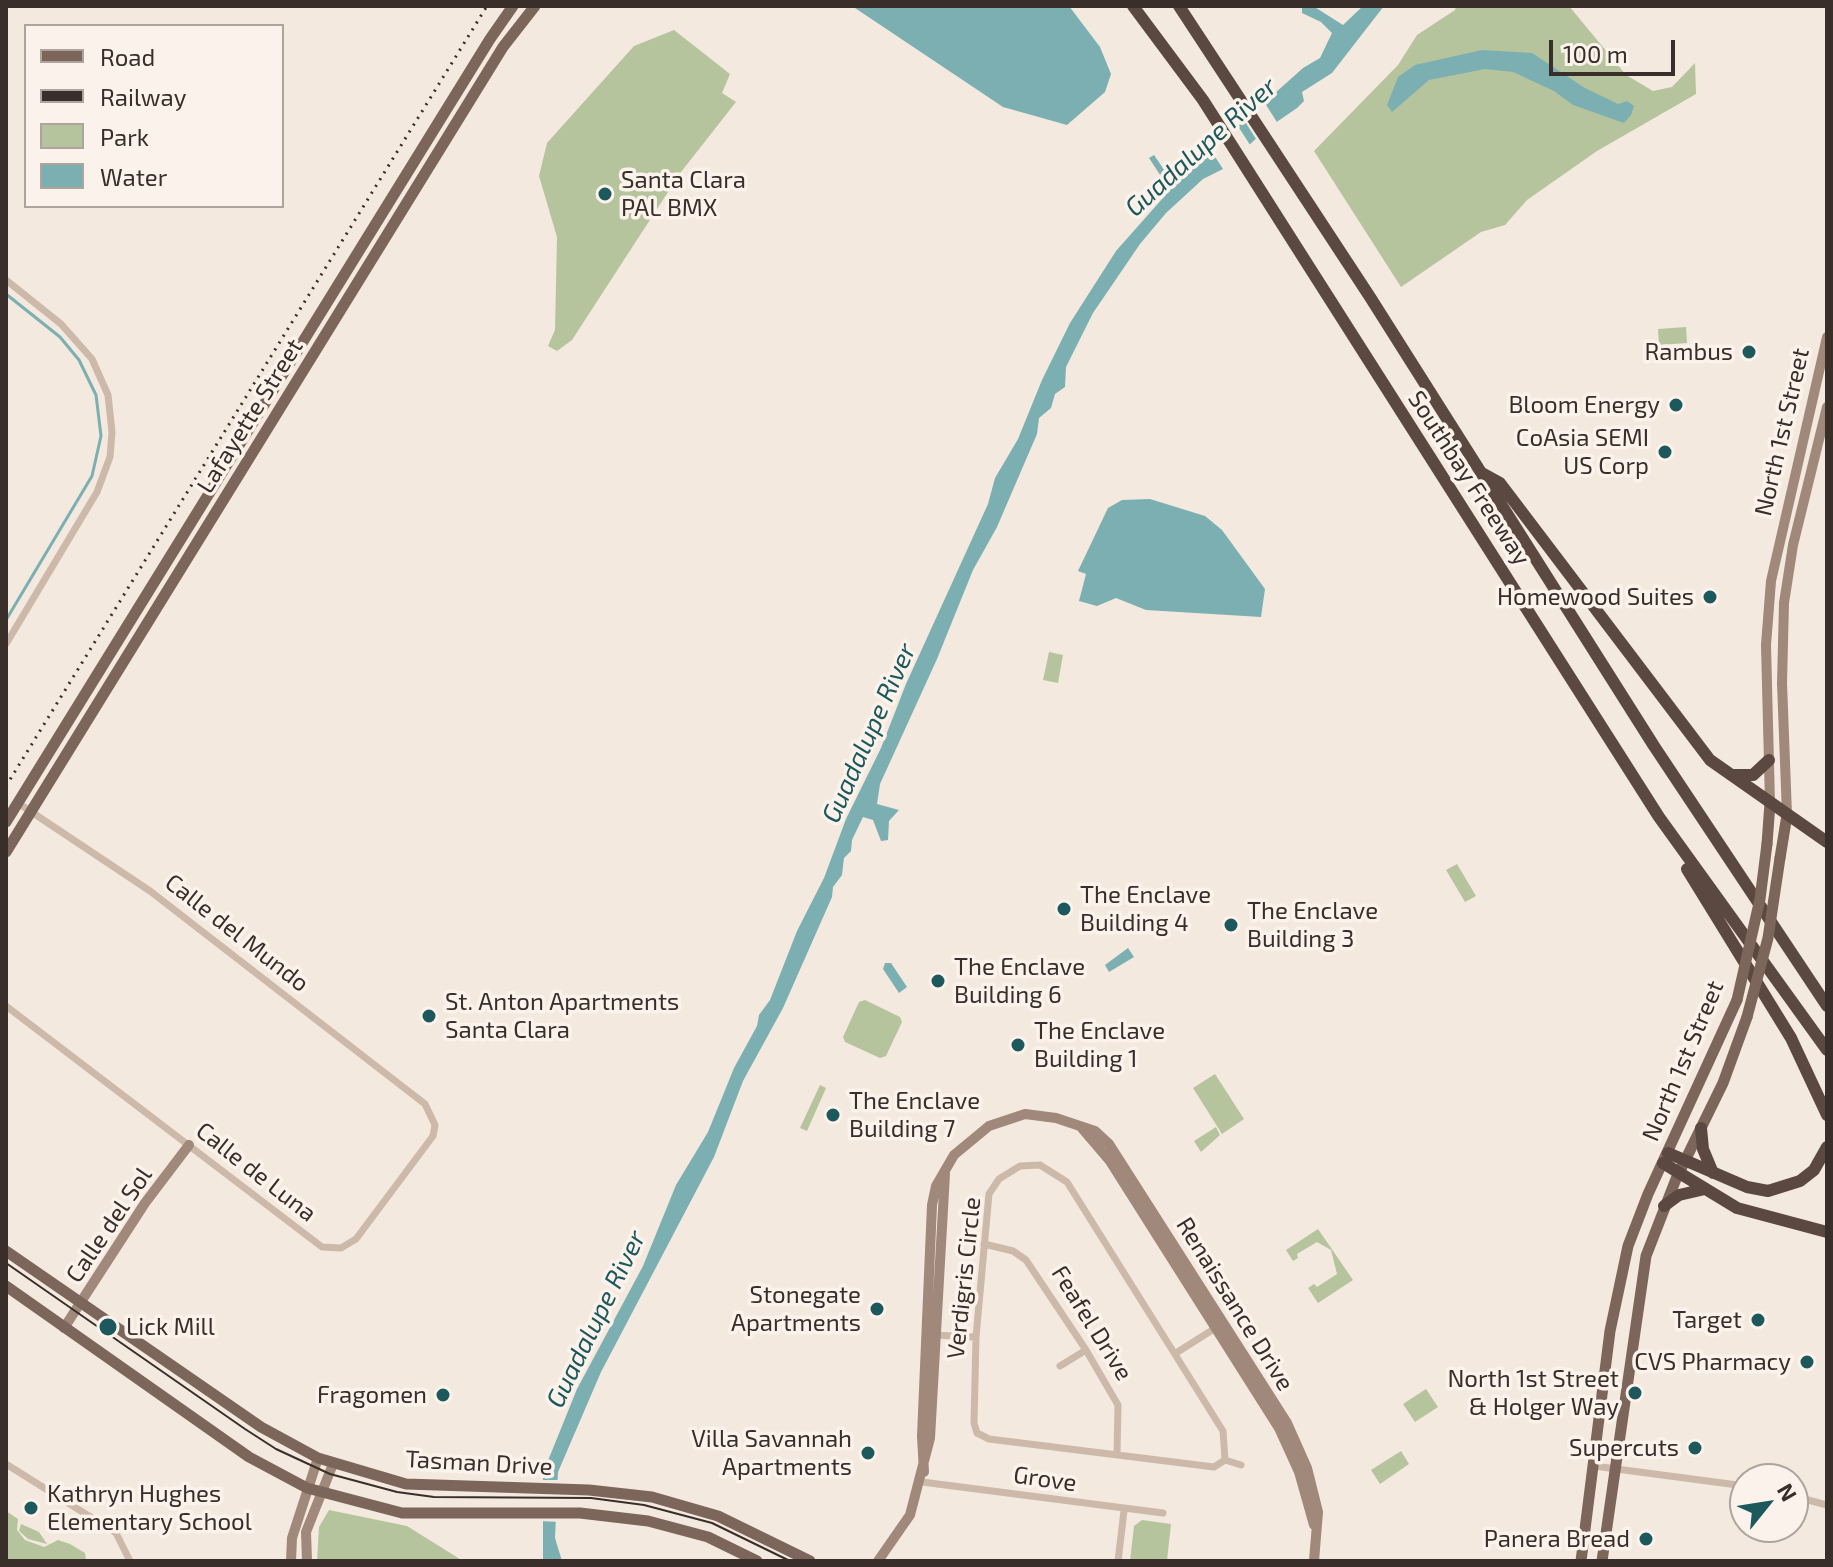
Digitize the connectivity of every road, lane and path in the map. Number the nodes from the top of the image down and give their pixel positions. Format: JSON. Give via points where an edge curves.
{"nodes":[{"id":1,"x":513,"y":6,"type":"edge"},
{"id":2,"x":535,"y":6,"type":"edge"},
{"id":3,"x":1133,"y":6,"type":"edge"},
{"id":4,"x":1179,"y":6,"type":"edge"},
{"id":5,"x":6,"y":280,"type":"edge"},
{"id":6,"x":1827,"y":337,"type":"edge"},
{"id":7,"x":1827,"y":407,"type":"edge"},
{"id":8,"x":1478,"y":470,"type":"junction"},
{"id":9,"x":6,"y":644,"type":"edge"},
{"id":10,"x":1769,"y":760,"type":"junction"},
{"id":11,"x":1725,"y":773,"type":"junction"},
{"id":12,"x":18,"y":803,"type":"junction"},
{"id":13,"x":1770,"y":803,"type":"junction"},
{"id":14,"x":32,"y":812,"type":"junction"},
{"id":15,"x":1787,"y":815,"type":"junction"},
{"id":16,"x":1659,"y":817,"type":"junction"},
{"id":17,"x":6,"y":822,"type":"edge"},
{"id":18,"x":1827,"y":842,"type":"edge"},
{"id":19,"x":6,"y":852,"type":"edge"},
{"id":20,"x":6,"y":1006,"type":"edge"},
{"id":21,"x":1827,"y":1006,"type":"edge"},
{"id":22,"x":1827,"y":1050,"type":"edge"},
{"id":23,"x":425,"y":1104,"type":"joint"},
{"id":24,"x":1827,"y":1115,"type":"edge"},
{"id":25,"x":1701,"y":1128,"type":"junction"},
{"id":26,"x":189,"y":1145,"type":"junction"},
{"id":27,"x":1827,"y":1147,"type":"edge"},
{"id":28,"x":1666,"y":1158,"type":"junction"},
{"id":29,"x":1682,"y":1166,"type":"junction"},
{"id":30,"x":1713,"y":1173,"type":"junction"},
{"id":31,"x":1705,"y":1189,"type":"junction"},
{"id":32,"x":1664,"y":1206,"type":"junction"},
{"id":33,"x":1827,"y":1232,"type":"edge"},
{"id":34,"x":984,"y":1244,"type":"junction"},
{"id":35,"x":6,"y":1251,"type":"edge"},
{"id":36,"x":6,"y":1286,"type":"edge"},
{"id":37,"x":83,"y":1301,"type":"junction"},
{"id":38,"x":1219,"y":1326,"type":"junction"},
{"id":39,"x":64,"y":1328,"type":"junction"},
{"id":40,"x":931,"y":1335,"type":"junction"},
{"id":41,"x":976,"y":1337,"type":"junction"},
{"id":42,"x":1086,"y":1350,"type":"junction"},
{"id":43,"x":1176,"y":1353,"type":"junction"},
{"id":44,"x":1060,"y":1366,"type":"dead end"},
{"id":45,"x":1117,"y":1455,"type":"junction"},
{"id":46,"x":318,"y":1458,"type":"junction"},
{"id":47,"x":1225,"y":1460,"type":"junction"},
{"id":48,"x":6,"y":1464,"type":"edge"},
{"id":49,"x":333,"y":1464,"type":"junction"},
{"id":50,"x":1241,"y":1465,"type":"dead end"},
{"id":51,"x":1594,"y":1466,"type":"junction"},
{"id":52,"x":1614,"y":1469,"type":"junction"},
{"id":53,"x":923,"y":1477,"type":"junction"},
{"id":54,"x":1729,"y":1484,"type":"edge"},
{"id":55,"x":307,"y":1488,"type":"junction"},
{"id":56,"x":321,"y":1492,"type":"junction"},
{"id":57,"x":1124,"y":1511,"type":"junction"},
{"id":58,"x":1163,"y":1513,"type":"dead end"},
{"id":59,"x":130,"y":1561,"type":"edge"},
{"id":60,"x":291,"y":1561,"type":"edge"},
{"id":61,"x":307,"y":1561,"type":"edge"},
{"id":62,"x":757,"y":1561,"type":"edge"},
{"id":63,"x":810,"y":1561,"type":"edge"},
{"id":64,"x":878,"y":1561,"type":"edge"},
{"id":65,"x":1118,"y":1561,"type":"edge"},
{"id":66,"x":1314,"y":1561,"type":"edge"},
{"id":67,"x":1581,"y":1561,"type":"edge"},
{"id":68,"x":1602,"y":1561,"type":"edge"}],
"edges":[{"from":1,"to":12,"type":"main road","name":"Lafayette Street"},
{"from":2,"to":14,"type":"main road","name":"Lafayette Street","via":[[503,47]]},
{"from":3,"to":16,"type":"highway","name":"Southbay Freeway","via":[[1203,100]]},
{"from":4,"to":8,"type":"highway","name":"Southbay Freeway"},
{"from":5,"to":9,"type":"street","via":[[61,324],[92,359],[108,395],[112,432],[110,457],[97,492]]},
{"from":6,"to":10,"type":"street","name":"North 1st Street","via":[[1771,581],[1766,645]]},
{"from":7,"to":15,"type":"street","name":"North 1st Street","via":[[1784,603]]},
{"from":8,"to":11,"type":"highway","via":[[1500,483],[1696,744]]},
{"from":8,"to":21,"type":"highway","name":"Southbay Freeway"},
{"from":10,"to":11,"type":"highway","via":[[1753,775]]},
{"from":10,"to":13,"type":"street","name":"North 1st Street"},
{"from":11,"to":13,"type":"highway"},
{"from":12,"to":14,"type":"street","name":"Calle del Mundo"},
{"from":12,"to":17,"type":"main road","name":"Lafayette Street"},
{"from":13,"to":15,"type":"highway"},
{"from":13,"to":28,"type":"main road","name":"North 1st Street","bridge":true,"via":[[1755,924],[1737,1000]]},
{"from":14,"to":19,"type":"main road","name":"Lafayette Street"},
{"from":14,"to":23,"type":"street","name":"Calle del Mundo","via":[[148,890]]},
{"from":15,"to":18,"type":"highway"},
{"from":15,"to":25,"type":"main road","name":"North 1st Street","bridge":true,"via":[[1768,938],[1747,1017]]},
{"from":16,"to":22,"type":"highway","name":"Southbay Freeway"},
{"from":16,"to":24,"type":"highway","via":[[1791,1038]]},
{"from":20,"to":26,"type":"street","name":"Calle de Luna"},
{"from":23,"to":26,"type":"street","name":"Calle de Luna","via":[[435,1125],[427,1147],[356,1239],[341,1248],[314,1243]]},
{"from":25,"to":29,"type":"main road","name":"North 1st Street"},
{"from":25,"to":30,"type":"highway"},
{"from":26,"to":37,"type":"street","name":"Calle del Sol"},
{"from":27,"to":30,"type":"highway","via":[[1814,1170],[1784,1188],[1757,1190]]},
{"from":28,"to":29,"type":"highway"},
{"from":28,"to":51,"type":"main road","name":"North 1st Street","via":[[1622,1268]]},
{"from":29,"to":30,"type":"highway"},
{"from":29,"to":31,"type":"highway"},
{"from":29,"to":32,"type":"main road","name":"North 1st Street"},
{"from":31,"to":32,"type":"highway","via":[[1679,1195]]},
{"from":31,"to":33,"type":"highway","via":[[1762,1217]]},
{"from":32,"to":52,"type":"main road","name":"North 1st Street","via":[[1643,1267]]},
{"from":34,"to":41,"type":"street","name":"Verdigris Circle"},
{"from":34,"to":42,"type":"street","name":"Feafel Drive","via":[[1026,1260]]},
{"from":34,"to":43,"type":"street","name":"Verdigris Circle","via":[[989,1194],[999,1179],[1020,1166],[1040,1165],[1055,1172],[1067,1182]]},
{"from":35,"to":37,"type":"main road","name":"Tasman Drive"},
{"from":36,"to":39,"type":"main road","name":"Tasman Drive"},
{"from":37,"to":39,"type":"street","name":"Calle del Sol"},
{"from":37,"to":46,"type":"main road","name":"Tasman Drive","via":[[261,1427]]},
{"from":38,"to":40,"type":"street","name":"Renaissance Drive","via":[[1110,1161],[1081,1127],[1038,1115],[989,1126],[964,1144],[945,1172]]},
{"from":38,"to":43,"type":"street"},
{"from":38,"to":66,"type":"street","name":"Renaissance Drive","via":[[1298,1446],[1315,1501]]},
{"from":39,"to":55,"type":"main road","name":"Tasman Drive","via":[[249,1457]]},
{"from":40,"to":41,"type":"street"},
{"from":40,"to":53,"type":"street","name":"Renaissance Drive"},
{"from":41,"to":45,"type":"street","name":"Verdigris Circle","via":[[977,1433],[989,1439]]},
{"from":42,"to":44,"type":"street"},
{"from":42,"to":45,"type":"street","name":"Feafel Drive","via":[[1118,1405]]},
{"from":43,"to":47,"type":"street","name":"Verdigris Circle","via":[[1223,1431]]},
{"from":45,"to":47,"type":"street","name":"Verdigris Circle","via":[[1214,1467]]},
{"from":46,"to":49,"type":"main road","name":"Tasman Drive"},
{"from":46,"to":55,"type":"street"},
{"from":47,"to":50,"type":"street","name":"Verdigris Circle"},
{"from":48,"to":59,"type":"street","via":[[116,1533]]},
{"from":49,"to":56,"type":"street"},
{"from":49,"to":63,"type":"main road","name":"Tasman Drive","via":[[406,1484],[630,1493],[718,1516]]},
{"from":51,"to":52,"type":"street"},
{"from":51,"to":67,"type":"main road","name":"North 1st Street"},
{"from":52,"to":54,"type":"street"},
{"from":52,"to":68,"type":"main road","name":"North 1st Street"},
{"from":53,"to":57,"type":"street","name":"Grove"},
{"from":53,"to":64,"type":"street","name":"Renaissance Drive","via":[[899,1536]]},
{"from":55,"to":56,"type":"main road","name":"Tasman Drive"},
{"from":55,"to":60,"type":"street"},
{"from":56,"to":61,"type":"street","via":[[306,1532]]},
{"from":56,"to":62,"type":"main road","name":"Tasman Drive","via":[[402,1513],[628,1518],[686,1530]]},
{"from":57,"to":58,"type":"street","name":"Grove"},
{"from":57,"to":65,"type":"street"}]}
